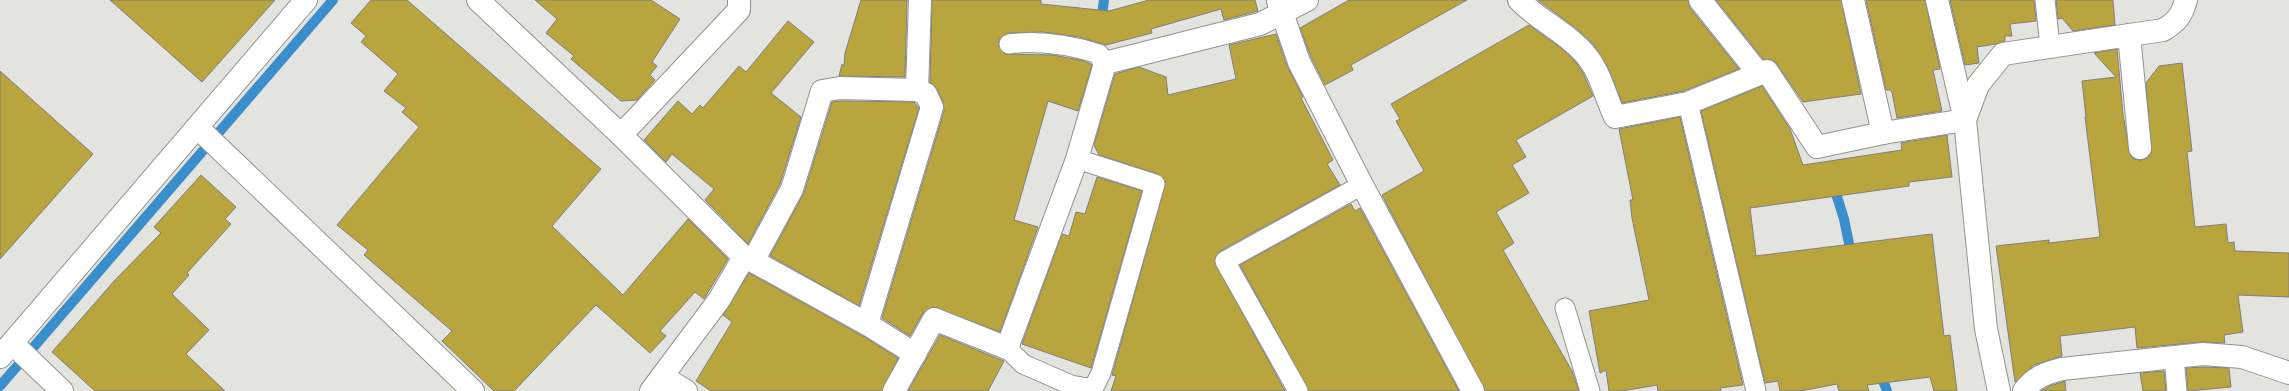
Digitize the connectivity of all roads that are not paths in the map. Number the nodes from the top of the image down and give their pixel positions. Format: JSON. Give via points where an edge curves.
{"nodes":[{"id":1,"x":306,"y":0,"type":"edge"},
{"id":2,"x":478,"y":0,"type":"edge"},
{"id":3,"x":739,"y":0,"type":"edge"},
{"id":4,"x":920,"y":0,"type":"edge"},
{"id":5,"x":1306,"y":0,"type":"edge"},
{"id":6,"x":1520,"y":0,"type":"edge"},
{"id":7,"x":1700,"y":0,"type":"edge"},
{"id":8,"x":1853,"y":0,"type":"edge"},
{"id":9,"x":1937,"y":0,"type":"edge"},
{"id":10,"x":2045,"y":0,"type":"edge"},
{"id":11,"x":2186,"y":0,"type":"edge"},
{"id":12,"x":1280,"y":7,"type":"edge"},
{"id":13,"x":2129,"y":35,"type":"junction"},
{"id":14,"x":1009,"y":44,"type":"dead end"},
{"id":15,"x":2050,"y":46,"type":"junction"},
{"id":16,"x":1104,"y":67,"type":"junction"},
{"id":17,"x":1759,"y":74,"type":"junction"},
{"id":18,"x":917,"y":90,"type":"junction"},
{"id":19,"x":1688,"y":103,"type":"junction"},
{"id":20,"x":1965,"y":120,"type":"junction"},
{"id":21,"x":198,"y":128,"type":"junction"},
{"id":22,"x":1882,"y":133,"type":"junction"},
{"id":23,"x":622,"y":135,"type":"junction"},
{"id":24,"x":2140,"y":148,"type":"dead end"},
{"id":25,"x":1077,"y":159,"type":"junction"},
{"id":26,"x":1362,"y":185,"type":"junction"},
{"id":27,"x":749,"y":259,"type":"junction"},
{"id":28,"x":1565,"y":308,"type":"dead end"},
{"id":29,"x":868,"y":324,"type":"junction"},
{"id":30,"x":1007,"y":348,"type":"junction"},
{"id":31,"x":6,"y":350,"type":"edge"},
{"id":32,"x":915,"y":354,"type":"junction"},
{"id":33,"x":2174,"y":358,"type":"junction"},
{"id":34,"x":2289,"y":373,"type":"edge"},
{"id":35,"x":657,"y":384,"type":"edge"},
{"id":36,"x":62,"y":391,"type":"edge"},
{"id":37,"x":473,"y":391,"type":"edge"},
{"id":38,"x":686,"y":391,"type":"edge"},
{"id":39,"x":894,"y":391,"type":"edge"},
{"id":40,"x":1298,"y":391,"type":"edge"},
{"id":41,"x":1474,"y":391,"type":"edge"},
{"id":42,"x":1590,"y":391,"type":"edge"},
{"id":43,"x":1756,"y":391,"type":"edge"},
{"id":44,"x":1999,"y":391,"type":"edge"},
{"id":45,"x":2024,"y":391,"type":"edge"},
{"id":46,"x":2177,"y":391,"type":"edge"}],
"edges":[{"from":1,"to":21,"type":"street"},
{"from":2,"to":23,"type":"street"},
{"from":3,"to":23,"type":"street","via":[[739,10]]},
{"from":4,"to":18,"type":"street"},
{"from":5,"to":12,"type":"street"},
{"from":6,"to":19,"type":"street","via":[[1533,15],[1562,33],[1584,53],[1597,72],[1615,117]]},
{"from":7,"to":17,"type":"street"},
{"from":8,"to":22,"type":"street"},
{"from":9,"to":20,"type":"street"},
{"from":10,"to":15,"type":"lane"},
{"from":11,"to":13,"type":"street","via":[[2183,13],[2175,23],[2163,30]]},
{"from":12,"to":16,"type":"street","via":[[1260,24],[1109,62]]},
{"from":12,"to":26,"type":"street","via":[[1292,35],[1299,62]]},
{"from":13,"to":15,"type":"street"},
{"from":13,"to":24,"type":"street"},
{"from":14,"to":16,"type":"lane","via":[[1028,41],[1078,48],[1099,54]]},
{"from":15,"to":20,"type":"street","via":[[2003,54],[1978,85]]},
{"from":16,"to":25,"type":"street"},
{"from":17,"to":19,"type":"street"},
{"from":17,"to":22,"type":"street","via":[[1768,71],[1817,147]]},
{"from":18,"to":27,"type":"street","via":[[840,88],[822,91],[792,189]]},
{"from":18,"to":29,"type":"street","via":[[926,94],[932,107]]},
{"from":19,"to":43,"type":"lane"},
{"from":20,"to":22,"type":"street"},
{"from":20,"to":44,"type":"street","via":[[1986,329]]},
{"from":21,"to":31,"type":"street"},
{"from":21,"to":37,"type":"street"},
{"from":23,"to":27,"type":"street"},
{"from":25,"to":30,"type":"street"},
{"from":25,"to":30,"type":"lane","via":[[1155,184],[1101,373],[1093,389],[1071,385],[1023,364]]},
{"from":26,"to":40,"type":"lane","via":[[1225,261]]},
{"from":26,"to":41,"type":"street"},
{"from":27,"to":29,"type":"street"},
{"from":27,"to":35,"type":"street"},
{"from":28,"to":42,"type":"lane"},
{"from":29,"to":32,"type":"street"},
{"from":30,"to":32,"type":"street","via":[[934,319]]},
{"from":31,"to":36,"type":"street"},
{"from":32,"to":39,"type":"street"},
{"from":33,"to":34,"type":"street","via":[[2203,354],[2242,357]]},
{"from":33,"to":45,"type":"street","via":[[2062,369],[2046,373],[2031,381]]},
{"from":33,"to":46,"type":"lane"},
{"from":35,"to":38,"type":"street"}]}
